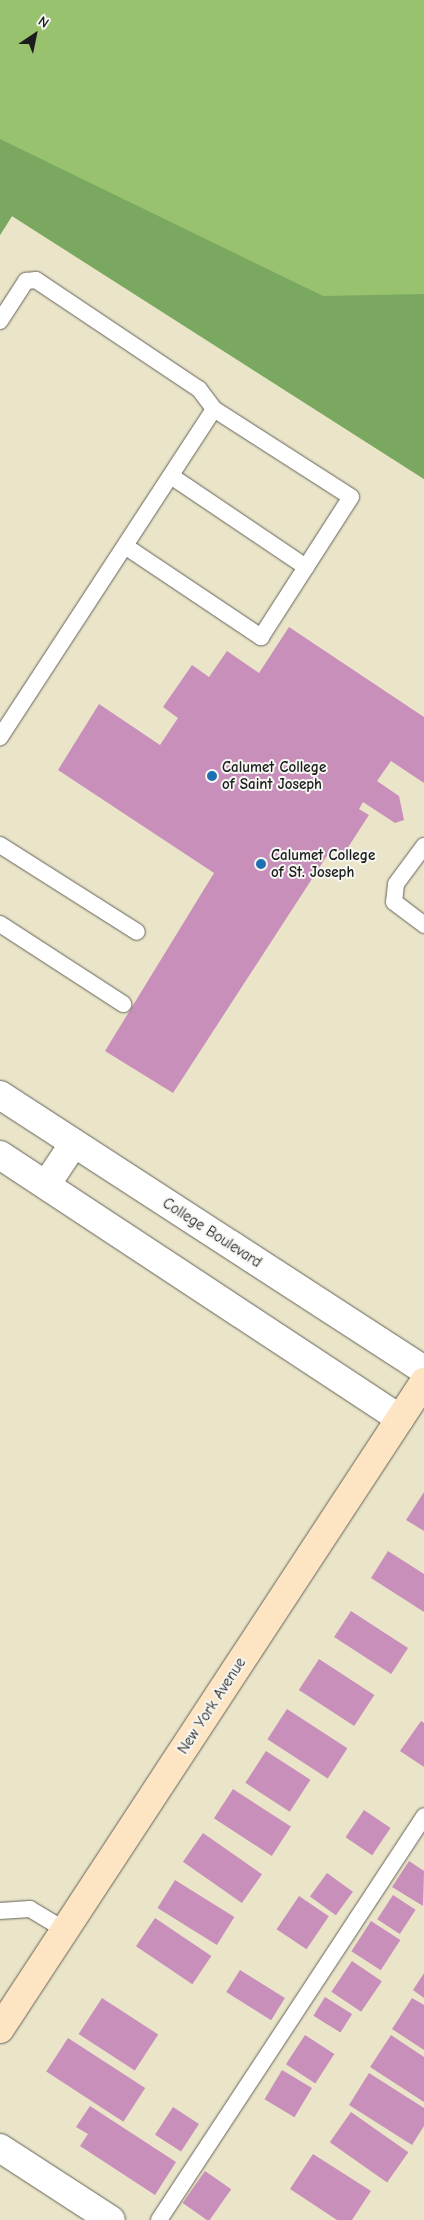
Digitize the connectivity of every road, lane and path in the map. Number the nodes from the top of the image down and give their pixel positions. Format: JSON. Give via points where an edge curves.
{"nodes":[{"id":1,"x":0,"y":321,"type":"edge"},
{"id":2,"x":214,"y":409,"type":"junction"},
{"id":3,"x":171,"y":476,"type":"junction"},
{"id":4,"x":125,"y":546,"type":"junction"},
{"id":5,"x":306,"y":566,"type":"junction"},
{"id":6,"x":0,"y":737,"type":"edge"},
{"id":7,"x":0,"y":845,"type":"edge"},
{"id":8,"x":424,"y":846,"type":"edge"},
{"id":9,"x":0,"y":924,"type":"edge"},
{"id":10,"x":424,"y":925,"type":"edge"},
{"id":11,"x":136,"y":932,"type":"dead end"},
{"id":12,"x":123,"y":1004,"type":"dead end"},
{"id":13,"x":0,"y":1095,"type":"edge"},
{"id":14,"x":74,"y":1143,"type":"junction"},
{"id":15,"x":0,"y":1155,"type":"edge"},
{"id":16,"x":46,"y":1185,"type":"junction"},
{"id":17,"x":424,"y":1370,"type":"edge"},
{"id":18,"x":424,"y":1382,"type":"edge"},
{"id":19,"x":400,"y":1419,"type":"junction"},
{"id":20,"x":424,"y":1816,"type":"edge"},
{"id":21,"x":0,"y":1911,"type":"edge"},
{"id":22,"x":65,"y":1930,"type":"junction"},
{"id":23,"x":0,"y":2029,"type":"edge"},
{"id":24,"x":0,"y":2148,"type":"edge"},
{"id":25,"x":111,"y":2220,"type":"edge"},
{"id":26,"x":159,"y":2220,"type":"edge"}],
"edges":[{"from":1,"to":2,"type":"lane","via":[[26,281],[36,280],[199,389]]},
{"from":2,"to":3,"type":"lane"},
{"from":2,"to":5,"type":"lane","via":[[351,497]]},
{"from":3,"to":4,"type":"lane"},
{"from":3,"to":5,"type":"lane"},
{"from":4,"to":5,"type":"lane","via":[[261,637]]},
{"from":4,"to":6,"type":"lane"},
{"from":7,"to":11,"type":"lane"},
{"from":8,"to":10,"type":"lane","via":[[396,884],[394,902]]},
{"from":9,"to":12,"type":"lane"},
{"from":13,"to":14,"type":"street","name":"College Boulevard"},
{"from":14,"to":16,"type":"street"},
{"from":14,"to":17,"type":"street","name":"College Boulevard"},
{"from":15,"to":16,"type":"street"},
{"from":16,"to":19,"type":"street"},
{"from":18,"to":19,"type":"street","name":"New York Avenue"},
{"from":19,"to":22,"type":"street","name":"New York Avenue"},
{"from":20,"to":26,"type":"lane"},
{"from":21,"to":22,"type":"lane","via":[[30,1909]]},
{"from":22,"to":23,"type":"street","name":"New York Avenue"},
{"from":24,"to":25,"type":"street"}]}
